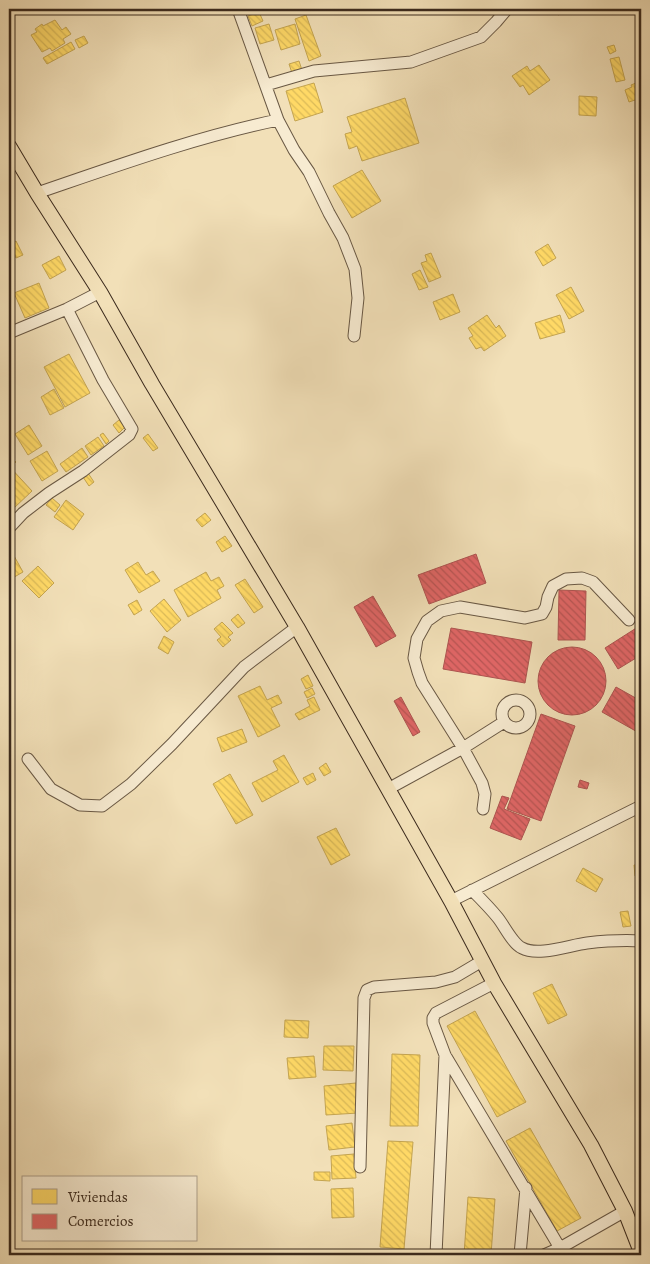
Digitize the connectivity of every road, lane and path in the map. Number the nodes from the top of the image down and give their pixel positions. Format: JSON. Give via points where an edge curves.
{"nodes":[{"id":1,"x":238,"y":9,"type":"edge"},
{"id":2,"x":507,"y":9,"type":"edge"},
{"id":3,"x":266,"y":85,"type":"junction"},
{"id":4,"x":278,"y":120,"type":"junction"},
{"id":5,"x":9,"y":146,"type":"edge"},
{"id":6,"x":37,"y":193,"type":"junction"},
{"id":7,"x":100,"y":292,"type":"junction"},
{"id":8,"x":66,"y":309,"type":"junction"},
{"id":9,"x":9,"y":334,"type":"edge"},
{"id":10,"x":354,"y":336,"type":"dead end"},
{"id":11,"x":9,"y":528,"type":"edge"},
{"id":12,"x":629,"y":620,"type":"dead end"},
{"id":13,"x":297,"y":627,"type":"junction"},
{"id":14,"x":504,"y":722,"type":"dead end"},
{"id":15,"x":463,"y":748,"type":"junction"},
{"id":16,"x":28,"y":759,"type":"dead end"},
{"id":17,"x":388,"y":789,"type":"junction"},
{"id":18,"x":641,"y":806,"type":"edge"},
{"id":19,"x":483,"y":809,"type":"dead end"},
{"id":20,"x":472,"y":890,"type":"junction"},
{"id":21,"x":451,"y":901,"type":"junction"},
{"id":22,"x":641,"y":941,"type":"edge"},
{"id":23,"x":482,"y":960,"type":"junction"},
{"id":24,"x":494,"y":983,"type":"junction"},
{"id":25,"x":446,"y":1055,"type":"junction"},
{"id":26,"x":360,"y":1167,"type":"dead end"},
{"id":27,"x":526,"y":1188,"type":"junction"},
{"id":28,"x":625,"y":1211,"type":"junction"},
{"id":29,"x":641,"y":1247,"type":"edge"},
{"id":30,"x":562,"y":1251,"type":"edge"},
{"id":31,"x":436,"y":1255,"type":"edge"},
{"id":32,"x":520,"y":1255,"type":"edge"},
{"id":33,"x":544,"y":1255,"type":"edge"}],
"edges":[{"from":1,"to":3,"type":"street"},
{"from":2,"to":3,"type":"street","via":[[481,37],[411,62],[314,71]]},
{"from":3,"to":4,"type":"street"},
{"from":4,"to":6,"type":"street","via":[[144,157]]},
{"from":4,"to":10,"type":"street","via":[[309,172],[355,269],[358,298]]},
{"from":5,"to":6,"type":"main road"},
{"from":6,"to":7,"type":"main road"},
{"from":7,"to":8,"type":"street"},
{"from":7,"to":13,"type":"main road"},
{"from":8,"to":9,"type":"street"},
{"from":8,"to":11,"type":"street","via":[[132,429],[129,435],[83,471],[23,513]]},
{"from":12,"to":15,"type":"street","via":[[594,582],[582,578],[566,579],[553,586],[542,614],[525,618],[460,607],[441,611],[427,620],[417,639],[414,658],[422,683]]},
{"from":13,"to":16,"type":"street","via":[[244,668],[131,784],[102,806],[80,805],[50,789]]},
{"from":13,"to":17,"type":"main road"},
{"from":14,"to":15,"type":"street"},
{"from":15,"to":17,"type":"street"},
{"from":15,"to":19,"type":"street","via":[[482,783],[485,794]]},
{"from":17,"to":21,"type":"main road"},
{"from":18,"to":20,"type":"street"},
{"from":20,"to":21,"type":"street"},
{"from":20,"to":22,"type":"street","via":[[522,948],[539,951],[584,943]]},
{"from":21,"to":23,"type":"main road"},
{"from":23,"to":24,"type":"main road"},
{"from":23,"to":26,"type":"street","via":[[455,977],[436,982],[374,986],[367,990],[364,998]]},
{"from":24,"to":25,"type":"street","via":[[436,1013],[433,1023]]},
{"from":24,"to":28,"type":"main road","via":[[591,1145]]},
{"from":25,"to":27,"type":"street"},
{"from":25,"to":31,"type":"street"},
{"from":27,"to":30,"type":"street"},
{"from":27,"to":32,"type":"street"},
{"from":28,"to":29,"type":"main road"},
{"from":28,"to":30,"type":"street"},
{"from":30,"to":33,"type":"street"}]}
